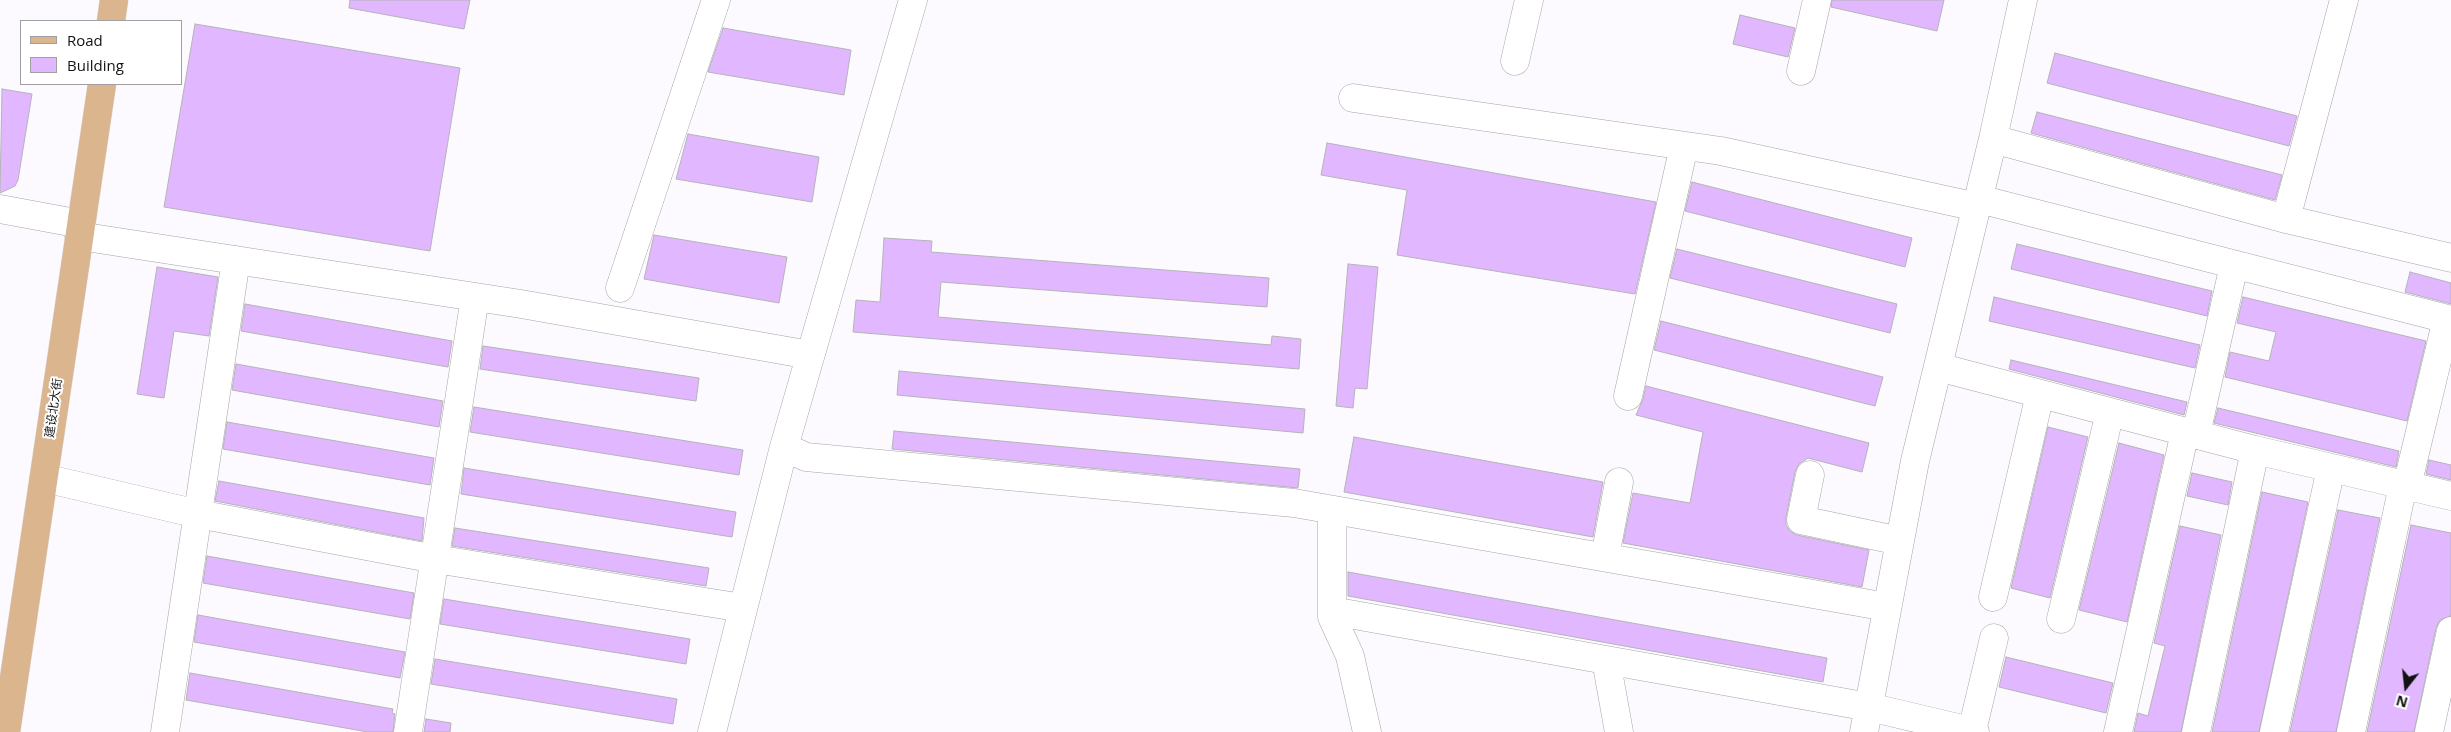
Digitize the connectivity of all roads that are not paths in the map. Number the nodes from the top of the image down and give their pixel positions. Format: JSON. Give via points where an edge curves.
{"nodes":[{"id":1,"x":114,"y":0,"type":"edge"},
{"id":2,"x":716,"y":0,"type":"edge"},
{"id":3,"x":913,"y":0,"type":"edge"},
{"id":4,"x":1529,"y":0,"type":"edge"},
{"id":5,"x":1818,"y":0,"type":"edge"},
{"id":6,"x":2023,"y":0,"type":"edge"},
{"id":7,"x":2344,"y":0,"type":"edge"},
{"id":8,"x":111,"y":20,"type":"edge"},
{"id":9,"x":1516,"y":61,"type":"dead end"},
{"id":10,"x":1801,"y":71,"type":"dead end"},
{"id":11,"x":102,"y":85,"type":"edge"},
{"id":12,"x":1353,"y":98,"type":"dead end"},
{"id":13,"x":1993,"y":139,"type":"junction"},
{"id":14,"x":1684,"y":146,"type":"junction"},
{"id":15,"x":1978,"y":203,"type":"junction"},
{"id":16,"x":0,"y":209,"type":"edge"},
{"id":17,"x":2286,"y":219,"type":"junction"},
{"id":18,"x":80,"y":230,"type":"junction"},
{"id":19,"x":2451,"y":258,"type":"edge"},
{"id":20,"x":236,"y":260,"type":"junction"},
{"id":21,"x":2234,"y":265,"type":"junction"},
{"id":22,"x":620,"y":288,"type":"dead end"},
{"id":23,"x":476,"y":297,"type":"junction"},
{"id":24,"x":2449,"y":319,"type":"edge"},
{"id":25,"x":810,"y":355,"type":"junction"},
{"id":26,"x":1938,"y":367,"type":"junction"},
{"id":27,"x":2040,"y":394,"type":"junction"},
{"id":28,"x":1628,"y":396,"type":"dead end"},
{"id":29,"x":2110,"y":412,"type":"junction"},
{"id":30,"x":2190,"y":433,"type":"junction"},
{"id":31,"x":784,"y":447,"type":"junction"},
{"id":32,"x":2255,"y":450,"type":"junction"},
{"id":33,"x":2331,"y":468,"type":"junction"},
{"id":34,"x":1810,"y":475,"type":"dead end"},
{"id":35,"x":44,"y":478,"type":"junction"},
{"id":36,"x":1619,"y":482,"type":"dead end"},
{"id":37,"x":2405,"y":486,"type":"junction"},
{"id":38,"x":2451,"y":496,"type":"edge"},
{"id":39,"x":1332,"y":510,"type":"junction"},
{"id":40,"x":198,"y":514,"type":"junction"},
{"id":41,"x":1900,"y":540,"type":"junction"},
{"id":42,"x":1604,"y":557,"type":"junction"},
{"id":43,"x":435,"y":559,"type":"junction"},
{"id":44,"x":1993,"y":597,"type":"dead end"},
{"id":45,"x":1887,"y":607,"type":"junction"},
{"id":46,"x":743,"y":608,"type":"junction"},
{"id":47,"x":1332,"y":611,"type":"junction"},
{"id":48,"x":2061,"y":619,"type":"dead end"},
{"id":49,"x":2451,"y":631,"type":"edge"},
{"id":50,"x":1994,"y":638,"type":"dead end"},
{"id":51,"x":1606,"y":660,"type":"junction"},
{"id":52,"x":1867,"y":720,"type":"edge"},
{"id":53,"x":4,"y":730,"type":"edge"},
{"id":54,"x":165,"y":732,"type":"edge"},
{"id":55,"x":408,"y":732,"type":"edge"},
{"id":56,"x":712,"y":732,"type":"edge"},
{"id":57,"x":1367,"y":732,"type":"edge"},
{"id":58,"x":1618,"y":732,"type":"edge"},
{"id":59,"x":1973,"y":732,"type":"edge"},
{"id":60,"x":2118,"y":732,"type":"edge"},
{"id":61,"x":2196,"y":732,"type":"edge"},
{"id":62,"x":2274,"y":732,"type":"edge"},
{"id":63,"x":2351,"y":732,"type":"edge"},
{"id":64,"x":2429,"y":732,"type":"edge"}],
"edges":[{"from":1,"to":8,"type":"main road"},
{"from":2,"to":22,"type":"street"},
{"from":3,"to":25,"type":"street"},
{"from":4,"to":9,"type":"street"},
{"from":5,"to":10,"type":"street"},
{"from":6,"to":13,"type":"street"},
{"from":7,"to":17,"type":"street"},
{"from":11,"to":18,"type":"main road","name":"建设北大街"},
{"from":12,"to":14,"type":"street"},
{"from":13,"to":15,"type":"street"},
{"from":13,"to":17,"type":"street"},
{"from":14,"to":15,"type":"street"},
{"from":14,"to":28,"type":"street"},
{"from":15,"to":21,"type":"street"},
{"from":15,"to":26,"type":"street"},
{"from":16,"to":18,"type":"street"},
{"from":17,"to":19,"type":"street"},
{"from":18,"to":20,"type":"street"},
{"from":18,"to":35,"type":"main road","name":"建设北大街"},
{"from":20,"to":23,"type":"street"},
{"from":20,"to":40,"type":"street"},
{"from":21,"to":24,"type":"street"},
{"from":21,"to":30,"type":"street"},
{"from":23,"to":25,"type":"street"},
{"from":23,"to":43,"type":"street"},
{"from":24,"to":37,"type":"street"},
{"from":25,"to":31,"type":"street"},
{"from":26,"to":27,"type":"street"},
{"from":26,"to":41,"type":"street"},
{"from":27,"to":29,"type":"street"},
{"from":27,"to":44,"type":"street"},
{"from":29,"to":30,"type":"street"},
{"from":29,"to":48,"type":"street"},
{"from":30,"to":32,"type":"street"},
{"from":30,"to":60,"type":"street"},
{"from":31,"to":39,"type":"street","via":[[806,457],[1284,502]]},
{"from":31,"to":46,"type":"street"},
{"from":32,"to":33,"type":"street"},
{"from":32,"to":61,"type":"street"},
{"from":33,"to":37,"type":"street"},
{"from":33,"to":62,"type":"street"},
{"from":34,"to":41,"type":"street","via":[[1801,520]]},
{"from":35,"to":40,"type":"street"},
{"from":35,"to":53,"type":"main road","name":"建设北大街"},
{"from":36,"to":42,"type":"street"},
{"from":37,"to":38,"type":"street"},
{"from":37,"to":63,"type":"street"},
{"from":39,"to":42,"type":"street"},
{"from":39,"to":47,"type":"street"},
{"from":40,"to":43,"type":"street"},
{"from":40,"to":54,"type":"street"},
{"from":41,"to":45,"type":"street"},
{"from":42,"to":45,"type":"street"},
{"from":43,"to":46,"type":"street"},
{"from":43,"to":55,"type":"street"},
{"from":45,"to":52,"type":"street"},
{"from":46,"to":56,"type":"street"},
{"from":47,"to":51,"type":"street"},
{"from":47,"to":57,"type":"street","via":[[1350,656]]},
{"from":49,"to":64,"type":"street"},
{"from":50,"to":59,"type":"street"},
{"from":51,"to":52,"type":"street"},
{"from":51,"to":58,"type":"street"},
{"from":52,"to":59,"type":"street"}]}
